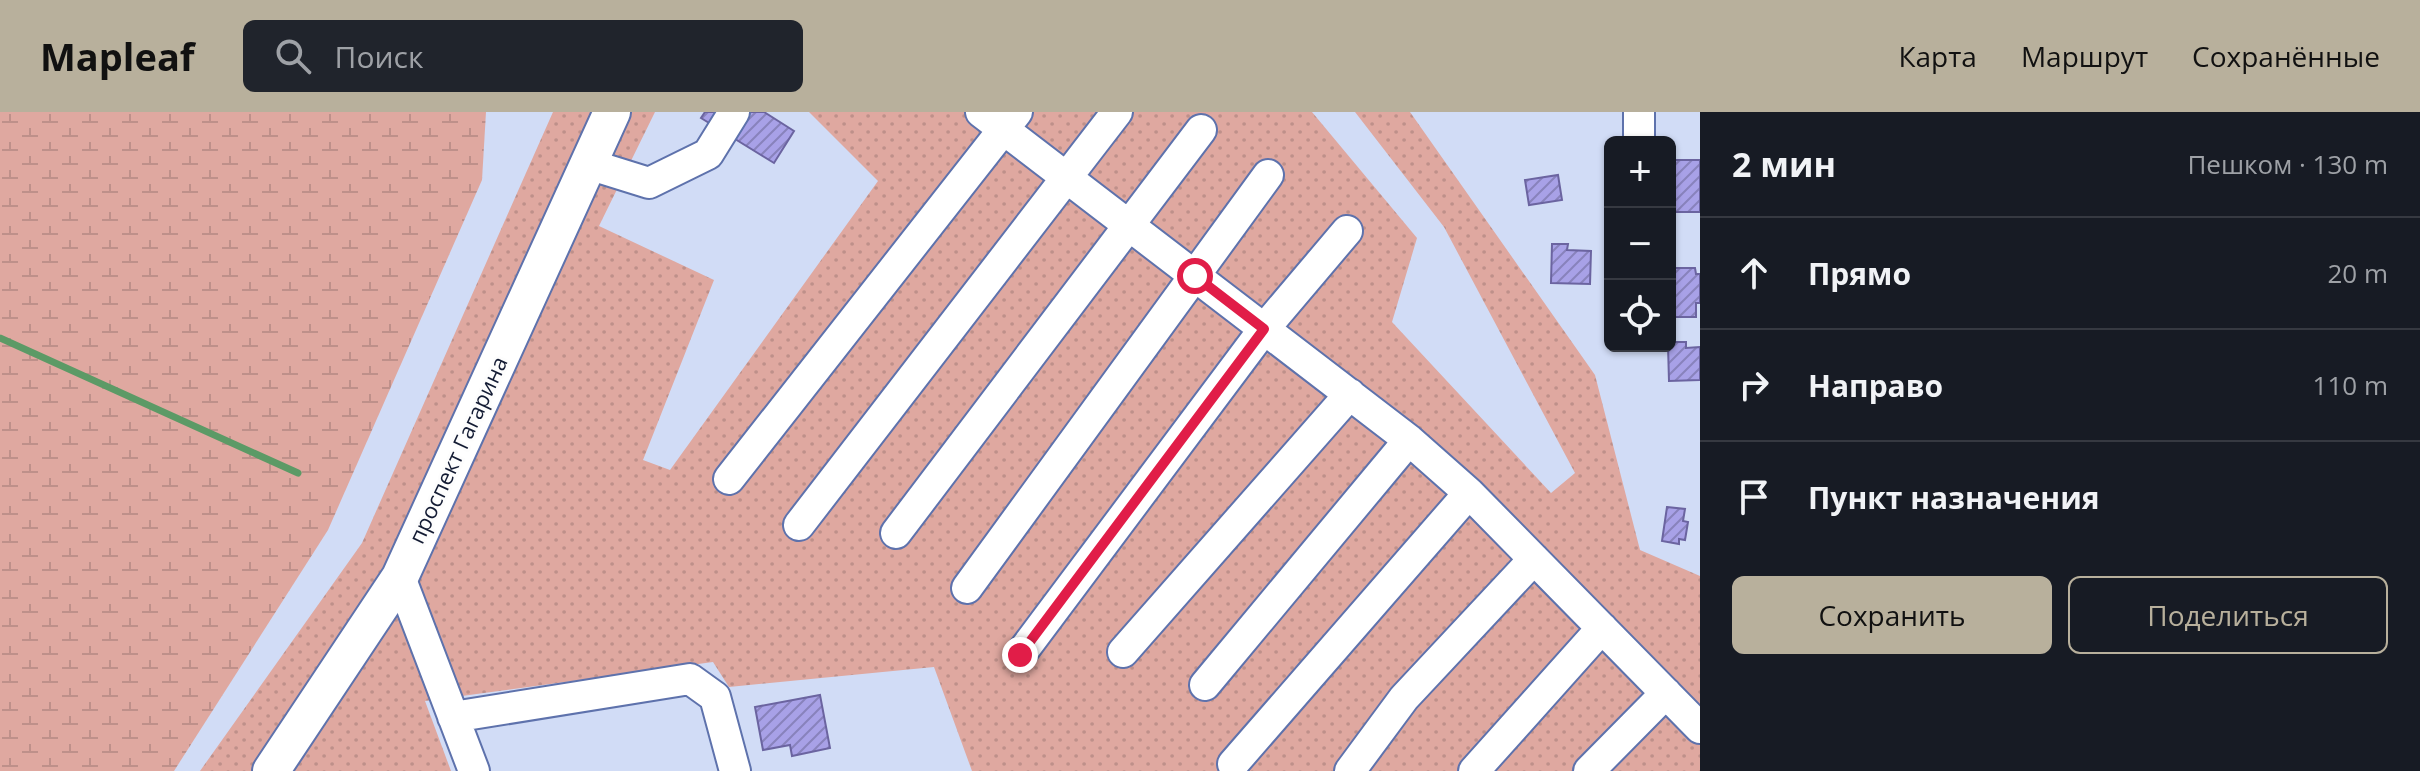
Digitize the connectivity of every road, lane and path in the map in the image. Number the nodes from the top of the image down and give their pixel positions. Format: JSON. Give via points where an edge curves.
{"nodes":[{"id":1,"x":612,"y":112,"type":"edge"},
{"id":2,"x":734,"y":112,"type":"edge"},
{"id":3,"x":1117,"y":112,"type":"edge"},
{"id":4,"x":1639,"y":112,"type":"edge"},
{"id":5,"x":1000,"y":118,"type":"edge"},
{"id":6,"x":1201,"y":130,"type":"dead end"},
{"id":7,"x":1639,"y":136,"type":"edge"},
{"id":8,"x":588,"y":164,"type":"junction"},
{"id":9,"x":1268,"y":175,"type":"dead end"},
{"id":10,"x":1066,"y":177,"type":"junction"},
{"id":11,"x":1129,"y":225,"type":"junction"},
{"id":12,"x":1347,"y":231,"type":"dead end"},
{"id":13,"x":1195,"y":276,"type":"junction"},
{"id":14,"x":1264,"y":329,"type":"junction"},
{"id":15,"x":1350,"y":394,"type":"junction"},
{"id":16,"x":1409,"y":440,"type":"junction"},
{"id":17,"x":729,"y":479,"type":"dead end"},
{"id":18,"x":1469,"y":493,"type":"junction"},
{"id":19,"x":799,"y":525,"type":"dead end"},
{"id":20,"x":896,"y":533,"type":"dead end"},
{"id":21,"x":1534,"y":559,"type":"junction"},
{"id":22,"x":400,"y":577,"type":"junction"},
{"id":23,"x":967,"y":588,"type":"dead end"},
{"id":24,"x":1602,"y":628,"type":"junction"},
{"id":25,"x":1123,"y":652,"type":"dead end"},
{"id":26,"x":1020,"y":655,"type":"dead end"},
{"id":27,"x":1205,"y":685,"type":"dead end"},
{"id":28,"x":1666,"y":693,"type":"junction"},
{"id":29,"x":453,"y":717,"type":"junction"},
{"id":30,"x":1700,"y":728,"type":"edge"},
{"id":31,"x":1233,"y":764,"type":"dead end"},
{"id":32,"x":271,"y":771,"type":"edge"},
{"id":33,"x":474,"y":771,"type":"edge"},
{"id":34,"x":735,"y":771,"type":"edge"},
{"id":35,"x":1350,"y":771,"type":"edge"},
{"id":36,"x":1474,"y":771,"type":"edge"},
{"id":37,"x":1589,"y":771,"type":"edge"}],
"edges":[{"from":1,"to":8,"type":"main road","name":"проспект Гагарина"},
{"from":2,"to":8,"type":"street","via":[[708,154],[649,183]]},
{"from":3,"to":10,"type":"street"},
{"from":4,"to":7,"type":"street"},
{"from":5,"to":10,"type":"street"},
{"from":5,"to":17,"type":"street"},
{"from":6,"to":11,"type":"street"},
{"from":8,"to":22,"type":"main road","name":"проспект Гагарина"},
{"from":9,"to":13,"type":"street"},
{"from":10,"to":11,"type":"street"},
{"from":10,"to":19,"type":"street"},
{"from":11,"to":13,"type":"street"},
{"from":11,"to":20,"type":"street"},
{"from":12,"to":14,"type":"street"},
{"from":13,"to":14,"type":"street"},
{"from":13,"to":23,"type":"street"},
{"from":14,"to":15,"type":"street"},
{"from":14,"to":26,"type":"street"},
{"from":15,"to":16,"type":"street"},
{"from":15,"to":25,"type":"street"},
{"from":16,"to":18,"type":"street"},
{"from":16,"to":27,"type":"street"},
{"from":18,"to":21,"type":"street"},
{"from":18,"to":31,"type":"street"},
{"from":21,"to":24,"type":"street"},
{"from":21,"to":35,"type":"street","via":[[1404,698]]},
{"from":22,"to":29,"type":"street"},
{"from":22,"to":32,"type":"main road","name":"проспект Гагарина"},
{"from":24,"to":28,"type":"street"},
{"from":24,"to":36,"type":"street"},
{"from":28,"to":30,"type":"street"},
{"from":28,"to":37,"type":"street"},
{"from":29,"to":33,"type":"street"},
{"from":29,"to":34,"type":"street","via":[[690,679],[715,697]]}]}
